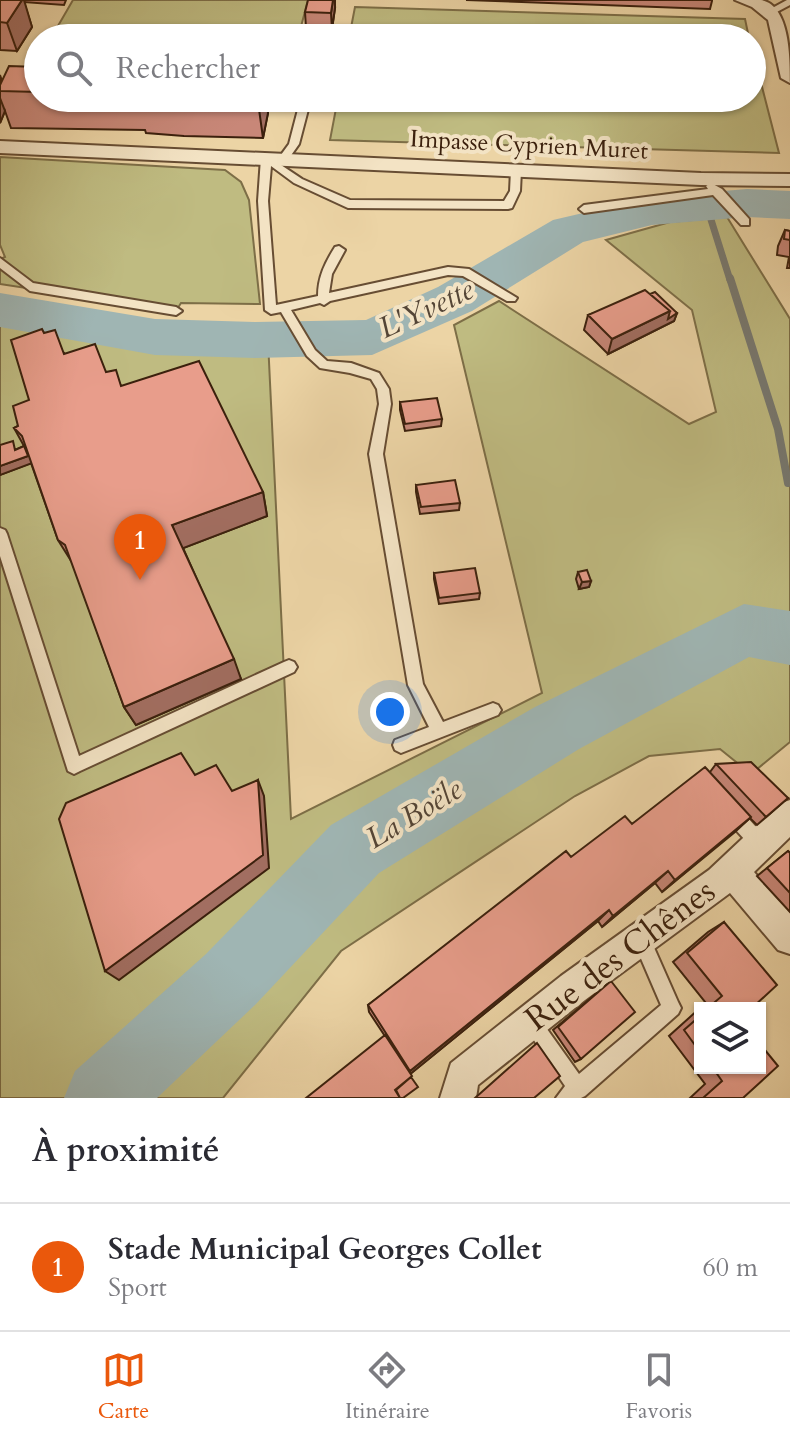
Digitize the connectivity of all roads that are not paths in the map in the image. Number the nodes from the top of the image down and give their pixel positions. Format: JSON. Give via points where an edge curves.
{"nodes":[{"id":1,"x":743,"y":0,"type":"edge"},
{"id":2,"x":790,"y":2,"type":"edge"},
{"id":3,"x":770,"y":12,"type":"junction"},
{"id":4,"x":790,"y":78,"type":"edge"},
{"id":5,"x":302,"y":112,"type":"edge"},
{"id":6,"x":0,"y":147,"type":"edge"},
{"id":7,"x":274,"y":159,"type":"junction"},
{"id":8,"x":516,"y":170,"type":"junction"},
{"id":9,"x":701,"y":179,"type":"junction"},
{"id":10,"x":790,"y":180,"type":"edge"},
{"id":11,"x":722,"y":195,"type":"junction"},
{"id":12,"x":584,"y":209,"type":"dead end"},
{"id":13,"x":743,"y":219,"type":"dead end"},
{"id":14,"x":339,"y":250,"type":"dead end"},
{"id":15,"x":0,"y":262,"type":"edge"},
{"id":16,"x":511,"y":298,"type":"dead end"},
{"id":17,"x":324,"y":301,"type":"junction"},
{"id":18,"x":176,"y":311,"type":"dead end"},
{"id":19,"x":287,"y":313,"type":"junction"},
{"id":20,"x":0,"y":534,"type":"edge"},
{"id":21,"x":289,"y":667,"type":"dead end"},
{"id":22,"x":493,"y":710,"type":"dead end"},
{"id":23,"x":438,"y":728,"type":"junction"},
{"id":24,"x":401,"y":745,"type":"dead end"},
{"id":25,"x":716,"y":795,"type":"edge"},
{"id":26,"x":790,"y":815,"type":"edge"},
{"id":27,"x":762,"y":847,"type":"junction"},
{"id":28,"x":733,"y":872,"type":"junction"},
{"id":29,"x":790,"y":938,"type":"edge"},
{"id":30,"x":642,"y":940,"type":"junction"},
{"id":31,"x":531,"y":1021,"type":"junction"},
{"id":32,"x":572,"y":1093,"type":"edge"},
{"id":33,"x":458,"y":1098,"type":"edge"}],
"edges":[{"from":1,"to":3,"type":"street"},
{"from":2,"to":3,"type":"lane"},
{"from":3,"to":4,"type":"street","via":[[784,35]]},
{"from":5,"to":7,"type":"lane","via":[[294,144]]},
{"from":6,"to":7,"type":"street","name":"Impasse Cyprien Muret"},
{"from":7,"to":8,"type":"street","name":"Impasse Cyprien Muret"},
{"from":7,"to":8,"type":"lane","via":[[298,181],[348,204],[508,205]]},
{"from":7,"to":19,"type":"lane","via":[[263,201],[271,310]]},
{"from":8,"to":9,"type":"street","name":"Impasse Cyprien Muret"},
{"from":9,"to":10,"type":"street","name":"Impasse Cyprien Muret"},
{"from":9,"to":11,"type":"lane"},
{"from":11,"to":12,"type":"lane"},
{"from":11,"to":13,"type":"lane"},
{"from":14,"to":17,"type":"lane","via":[[326,271]]},
{"from":15,"to":18,"type":"lane","via":[[30,287]]},
{"from":16,"to":17,"type":"lane","via":[[465,272],[448,271]]},
{"from":17,"to":19,"type":"lane"},
{"from":19,"to":23,"type":"lane","via":[[324,365],[375,376],[383,389],[376,454],[416,685]]},
{"from":20,"to":21,"type":"lane","via":[[74,766]]},
{"from":22,"to":23,"type":"lane"},
{"from":23,"to":24,"type":"lane"},
{"from":25,"to":27,"type":"lane"},
{"from":26,"to":27,"type":"street","name":"Rue des Chênes"},
{"from":27,"to":28,"type":"street","name":"Rue des Chênes"},
{"from":28,"to":29,"type":"street"},
{"from":28,"to":30,"type":"street","name":"Rue des Chênes"},
{"from":30,"to":31,"type":"street","name":"Rue des Chênes"},
{"from":30,"to":32,"type":"lane","via":[[672,1008]]},
{"from":31,"to":32,"type":"lane"},
{"from":31,"to":33,"type":"street","name":"Rue des Chênes","via":[[463,1075]]}]}
